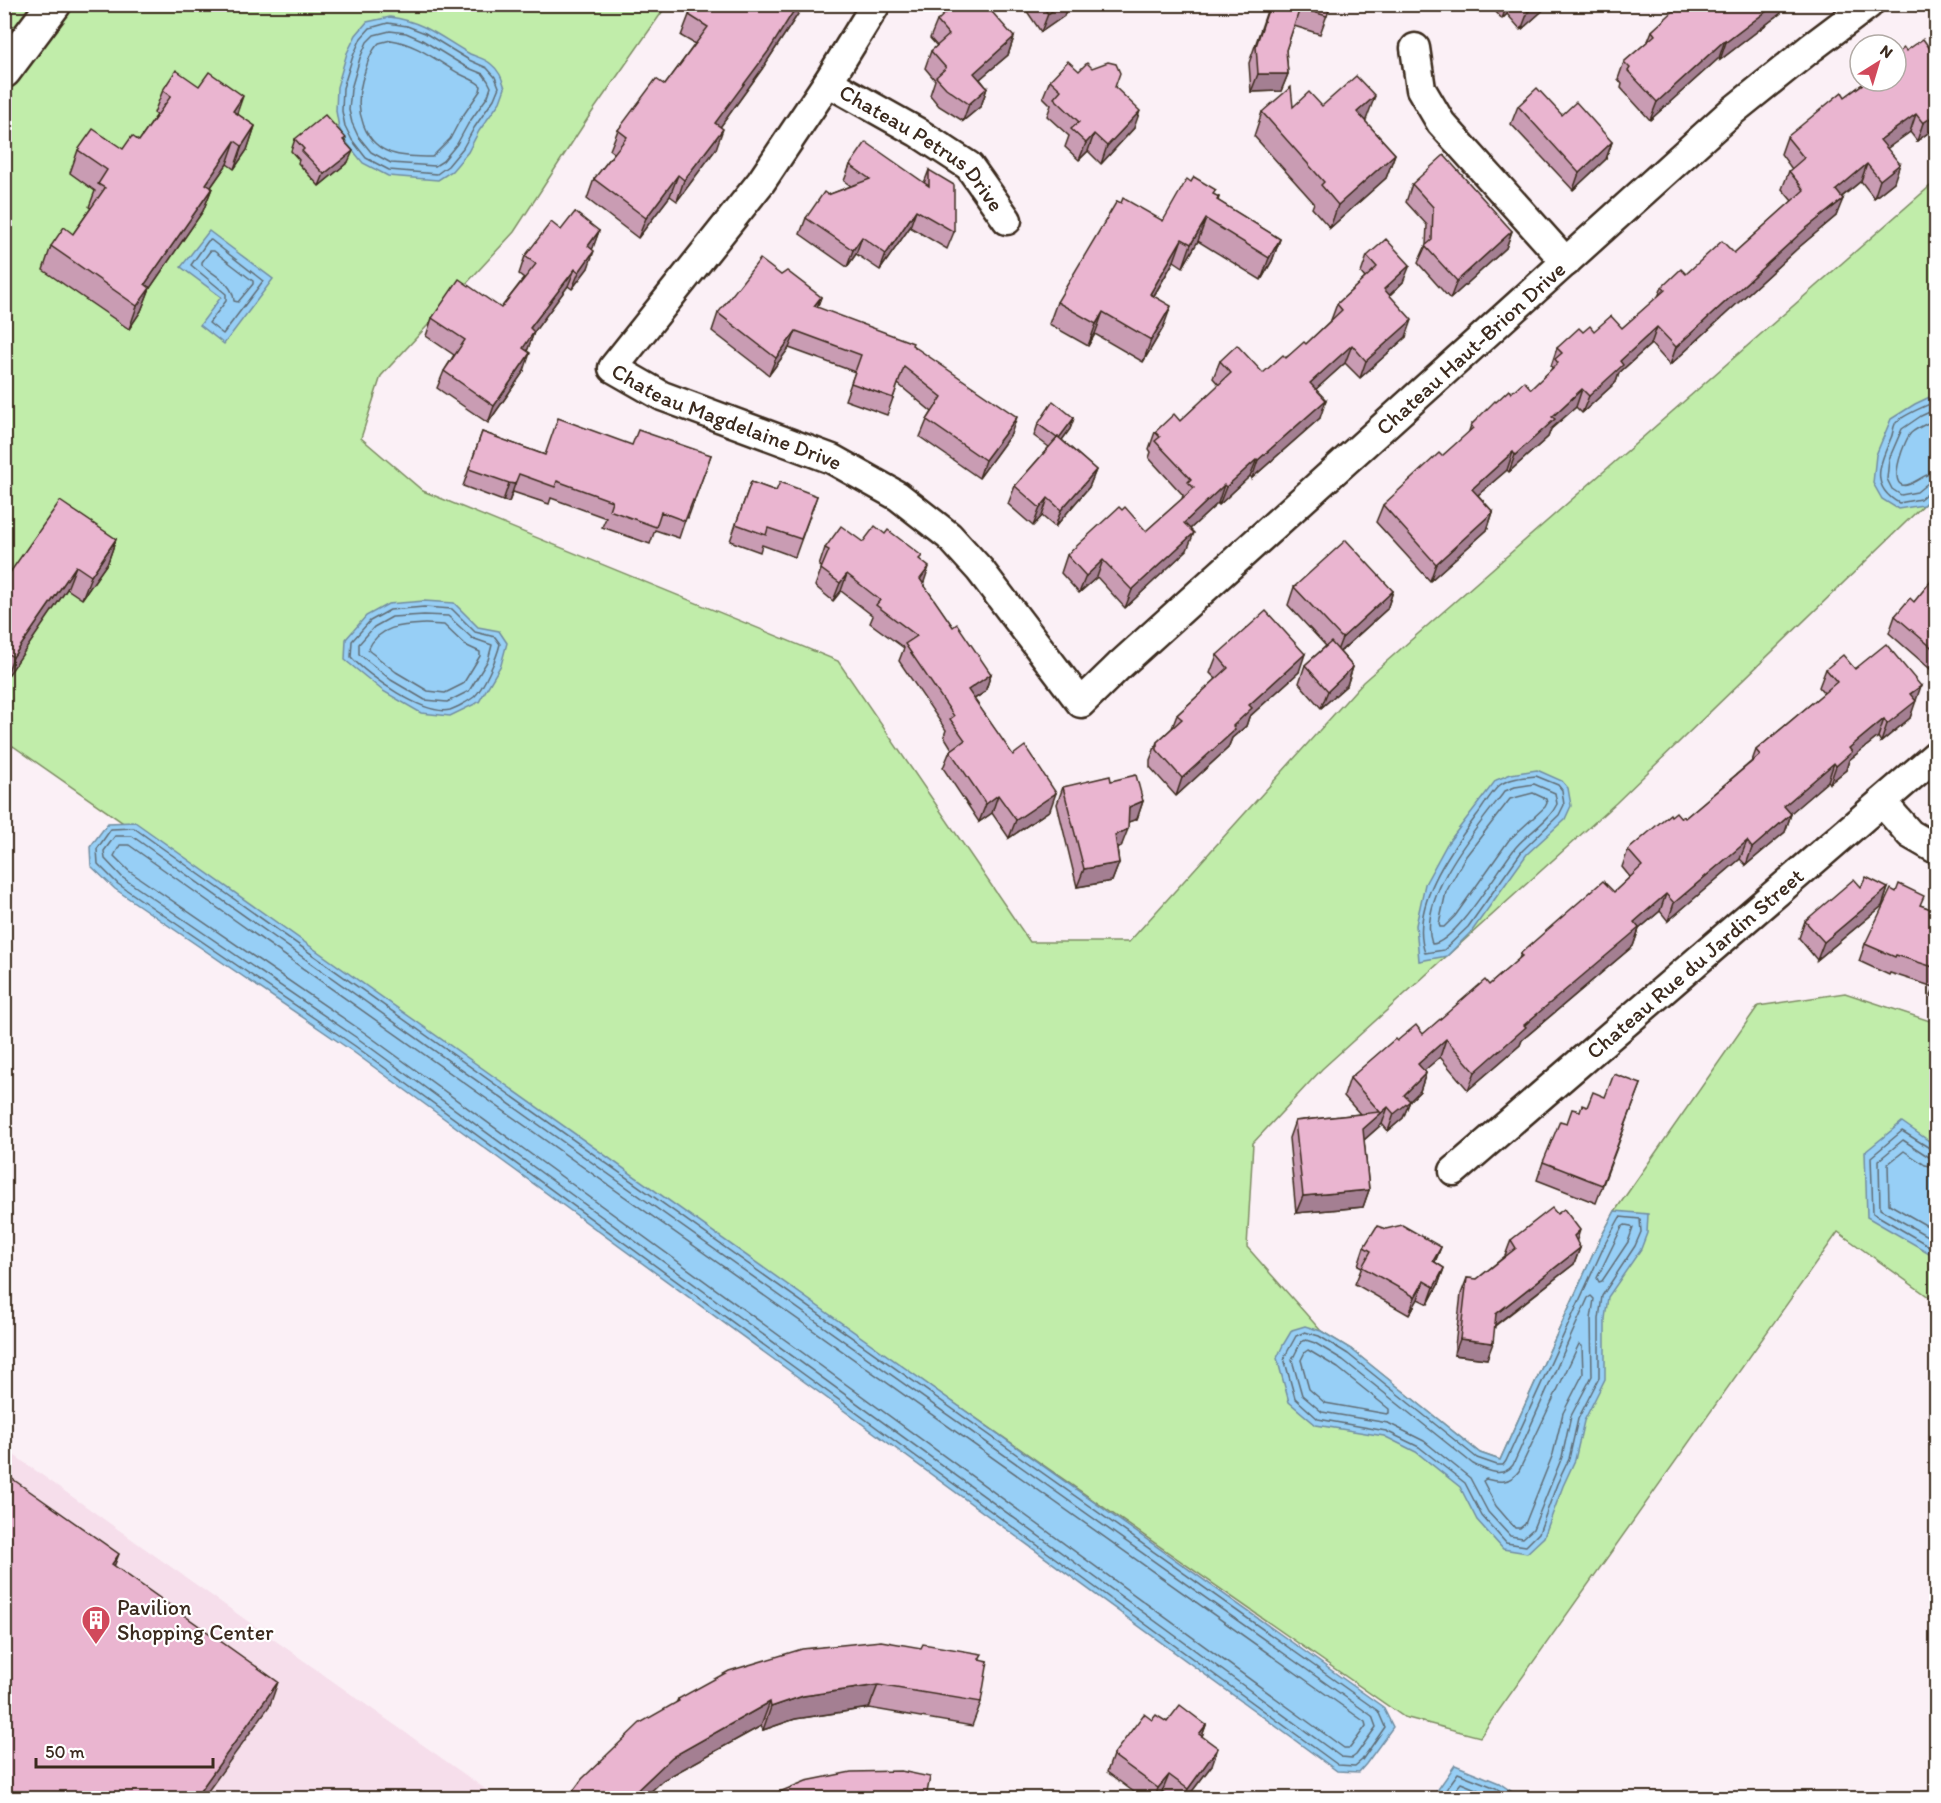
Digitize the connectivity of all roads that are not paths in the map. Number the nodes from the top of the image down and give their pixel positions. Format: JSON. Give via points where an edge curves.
{"nodes":[{"id":1,"x":54,"y":4,"type":"edge"},
{"id":2,"x":876,"y":4,"type":"edge"},
{"id":3,"x":1869,"y":4,"type":"edge"},
{"id":4,"x":1415,"y":48,"type":"dead end"},
{"id":5,"x":4,"y":71,"type":"edge"},
{"id":6,"x":828,"y":82,"type":"junction"},
{"id":7,"x":1007,"y":220,"type":"dead end"},
{"id":8,"x":1566,"y":262,"type":"junction"},
{"id":9,"x":1081,"y":703,"type":"joint"},
{"id":10,"x":1936,"y":755,"type":"edge"},
{"id":11,"x":1882,"y":802,"type":"junction"},
{"id":12,"x":1936,"y":849,"type":"edge"},
{"id":13,"x":1454,"y":1171,"type":"dead end"}],
"edges":[{"from":1,"to":5,"type":"street"},
{"from":2,"to":6,"type":"street","name":"Chateau Magdelaine Drive"},
{"from":3,"to":8,"type":"street","name":"Chateau Haut-Brion Drive","via":[[1730,113]]},
{"from":4,"to":8,"type":"street","via":[[1421,89],[1441,123]]},
{"from":6,"to":7,"type":"street","name":"Chateau Petrus Drive","via":[[969,166]]},
{"from":6,"to":9,"type":"street","name":"Chateau Magdelaine Drive","via":[[761,182],[613,368],[662,396],[832,459],[898,496],[949,536],[980,570]]},
{"from":8,"to":9,"type":"street","name":"Chateau Haut-Brion Drive"},
{"from":10,"to":11,"type":"street","name":"Chateau Rue du Jardin Street"},
{"from":11,"to":12,"type":"street","via":[[1910,834]]},
{"from":11,"to":13,"type":"street","name":"Chateau Rue du Jardin Street"}]}
